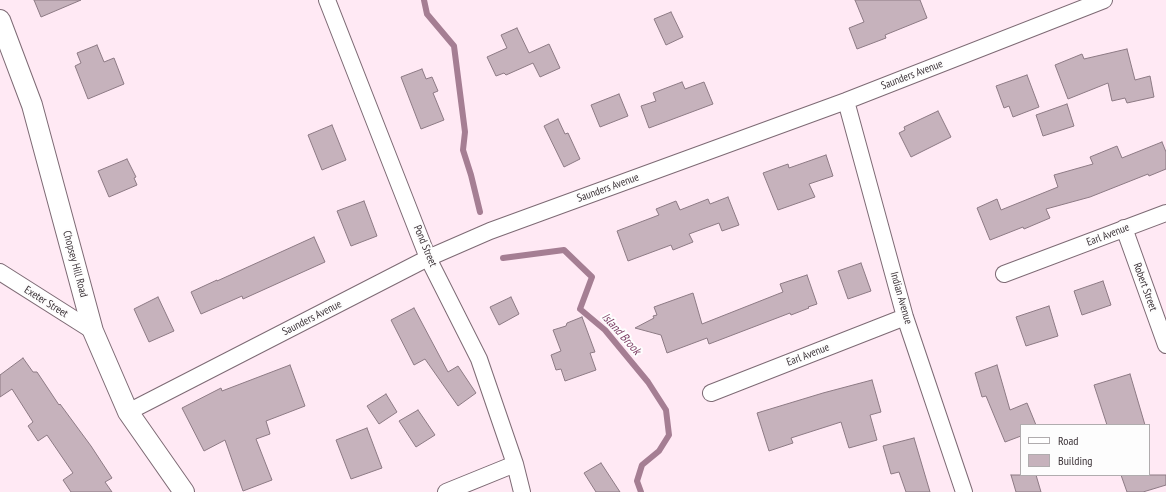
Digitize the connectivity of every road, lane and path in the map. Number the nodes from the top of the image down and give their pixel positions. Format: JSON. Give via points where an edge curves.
{"nodes":[{"id":1,"x":327,"y":0,"type":"edge"},
{"id":2,"x":1104,"y":0,"type":"edge"},
{"id":3,"x":0,"y":20,"type":"edge"},
{"id":4,"x":846,"y":101,"type":"junction"},
{"id":5,"x":1166,"y":213,"type":"edge"},
{"id":6,"x":1124,"y":228,"type":"junction"},
{"id":7,"x":428,"y":258,"type":"junction"},
{"id":8,"x":0,"y":272,"type":"edge"},
{"id":9,"x":1004,"y":274,"type":"dead end"},
{"id":10,"x":905,"y":317,"type":"junction"},
{"id":11,"x":93,"y":331,"type":"junction"},
{"id":12,"x":1166,"y":345,"type":"edge"},
{"id":13,"x":711,"y":393,"type":"dead end"},
{"id":14,"x":128,"y":412,"type":"junction"},
{"id":15,"x":515,"y":464,"type":"junction"},
{"id":16,"x":184,"y":492,"type":"edge"},
{"id":17,"x":446,"y":492,"type":"edge"},
{"id":18,"x":522,"y":492,"type":"edge"},
{"id":19,"x":964,"y":492,"type":"edge"}],
"edges":[{"from":1,"to":7,"type":"street","name":"Pond Street"},
{"from":2,"to":4,"type":"street","name":"Saunders Avenue"},
{"from":3,"to":11,"type":"street","name":"Chopsey Hill Road","via":[[32,105]]},
{"from":4,"to":7,"type":"street","name":"Saunders Avenue","via":[[537,214]]},
{"from":4,"to":10,"type":"street","name":"Indian Avenue"},
{"from":5,"to":6,"type":"street","name":"Earl Avenue"},
{"from":6,"to":9,"type":"street","name":"Earl Avenue"},
{"from":6,"to":12,"type":"street","name":"Robert Street"},
{"from":7,"to":14,"type":"street","name":"Saunders Avenue"},
{"from":7,"to":15,"type":"street","name":"Pond Street","via":[[479,359]]},
{"from":8,"to":11,"type":"street","name":"Exeter Street"},
{"from":10,"to":13,"type":"street","name":"Earl Avenue"},
{"from":10,"to":19,"type":"street","name":"Indian Avenue"},
{"from":11,"to":14,"type":"street","name":"Chopsey Hill Road"},
{"from":14,"to":16,"type":"street","name":"Chopsey Hill Road"},
{"from":15,"to":17,"type":"street"},
{"from":15,"to":18,"type":"street","name":"Pond Street"}]}
